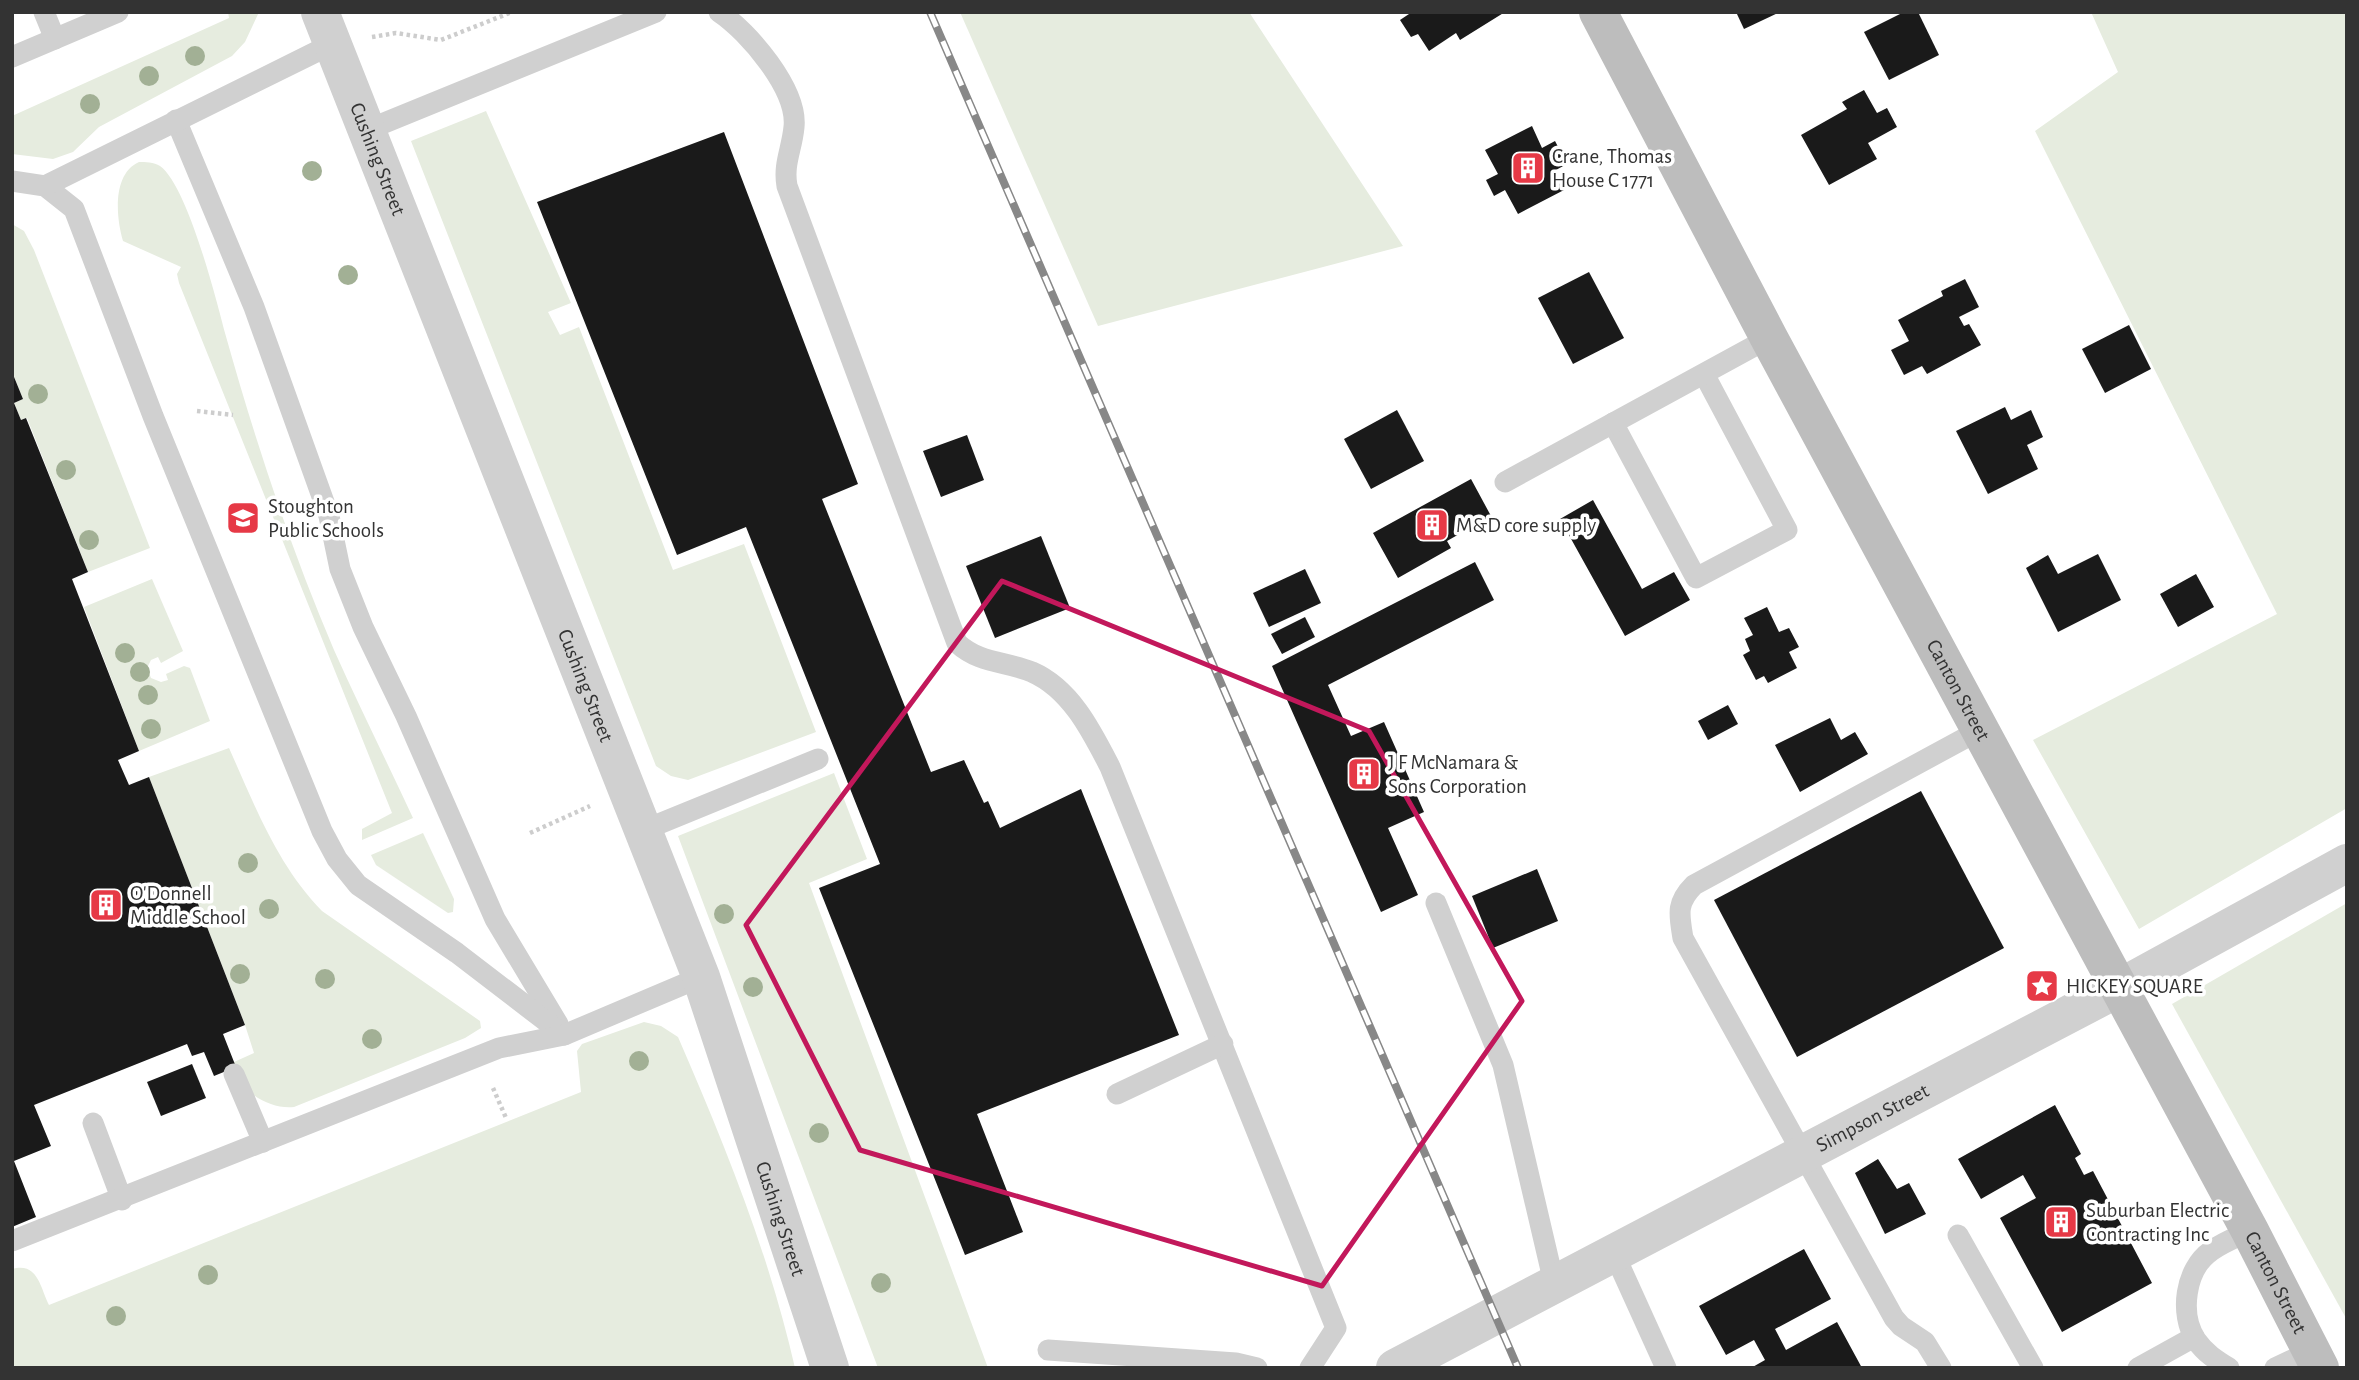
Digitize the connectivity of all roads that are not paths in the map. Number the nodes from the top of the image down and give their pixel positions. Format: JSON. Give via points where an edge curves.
{"nodes":[{"id":1,"x":44,"y":12,"type":"edge"},
{"id":2,"x":118,"y":12,"type":"edge"},
{"id":3,"x":656,"y":12,"type":"edge"},
{"id":4,"x":719,"y":12,"type":"edge"},
{"id":5,"x":1598,"y":12,"type":"edge"},
{"id":6,"x":326,"y":28,"type":"edge"},
{"id":7,"x":55,"y":39,"type":"junction"},
{"id":8,"x":12,"y":57,"type":"edge"},
{"id":9,"x":176,"y":120,"type":"junction"},
{"id":10,"x":367,"y":130,"type":"junction"},
{"id":11,"x":12,"y":181,"type":"edge"},
{"id":12,"x":45,"y":186,"type":"junction"},
{"id":13,"x":1769,"y":338,"type":"junction"},
{"id":14,"x":1704,"y":374,"type":"junction"},
{"id":15,"x":1613,"y":423,"type":"junction"},
{"id":16,"x":1506,"y":482,"type":"dead end"},
{"id":17,"x":1980,"y":730,"type":"junction"},
{"id":18,"x":818,"y":759,"type":"dead end"},
{"id":19,"x":644,"y":830,"type":"junction"},
{"id":20,"x":2347,"y":863,"type":"edge"},
{"id":21,"x":1436,"y":903,"type":"dead end"},
{"id":22,"x":701,"y":978,"type":"junction"},
{"id":23,"x":2119,"y":988,"type":"junction"},
{"id":24,"x":564,"y":1035,"type":"junction"},
{"id":25,"x":1223,"y":1044,"type":"junction"},
{"id":26,"x":234,"y":1074,"type":"dead end"},
{"id":27,"x":1117,"y":1094,"type":"dead end"},
{"id":28,"x":93,"y":1123,"type":"dead end"},
{"id":29,"x":264,"y":1142,"type":"junction"},
{"id":30,"x":1800,"y":1153,"type":"junction"},
{"id":31,"x":122,"y":1200,"type":"junction"},
{"id":32,"x":2250,"y":1231,"type":"junction"},
{"id":33,"x":1958,"y":1235,"type":"dead end"},
{"id":34,"x":12,"y":1241,"type":"edge"},
{"id":35,"x":1613,"y":1251,"type":"junction"},
{"id":36,"x":1553,"y":1283,"type":"junction"},
{"id":37,"x":2194,"y":1337,"type":"junction"},
{"id":38,"x":1048,"y":1349,"type":"dead end"},
{"id":39,"x":2315,"y":1359,"type":"edge"},
{"id":40,"x":830,"y":1368,"type":"edge"},
{"id":41,"x":1256,"y":1368,"type":"edge"},
{"id":42,"x":1310,"y":1368,"type":"edge"},
{"id":43,"x":1395,"y":1368,"type":"edge"},
{"id":44,"x":1666,"y":1368,"type":"edge"},
{"id":45,"x":1941,"y":1368,"type":"edge"},
{"id":46,"x":2033,"y":1368,"type":"edge"},
{"id":47,"x":2138,"y":1368,"type":"edge"},
{"id":48,"x":2229,"y":1368,"type":"edge"},
{"id":49,"x":2275,"y":1368,"type":"edge"}],
"edges":[{"from":1,"to":7,"type":"lane"},
{"from":2,"to":7,"type":"lane"},
{"from":3,"to":10,"type":"lane"},
{"from":4,"to":25,"type":"lane","via":[[754,41],[793,107],[794,127],[784,172],[787,186],[953,636],[970,655],[1047,681],[1071,702],[1091,731],[1110,767]]},
{"from":5,"to":13,"type":"main road","name":"Canton Street"},
{"from":6,"to":9,"type":"lane"},
{"from":6,"to":10,"type":"street","name":"Cushing Street"},
{"from":7,"to":8,"type":"lane"},
{"from":9,"to":12,"type":"lane"},
{"from":9,"to":24,"type":"lane","via":[[254,307],[329,516],[340,569],[363,627],[495,919]]},
{"from":10,"to":19,"type":"street","name":"Cushing Street"},
{"from":11,"to":12,"type":"lane"},
{"from":12,"to":24,"type":"lane","via":[[74,209],[193,515],[337,859],[358,885]]},
{"from":13,"to":14,"type":"lane"},
{"from":13,"to":17,"type":"main road","name":"Canton Street"},
{"from":14,"to":15,"type":"lane"},
{"from":14,"to":15,"type":"lane","via":[[1787,530],[1696,578]]},
{"from":15,"to":16,"type":"lane"},
{"from":17,"to":23,"type":"main road","name":"Canton Street"},
{"from":17,"to":30,"type":"lane","via":[[1694,885],[1682,897],[1683,939]]},
{"from":18,"to":19,"type":"lane"},
{"from":19,"to":22,"type":"street","name":"Cushing Street"},
{"from":20,"to":23,"type":"street","name":"Simpson Street"},
{"from":21,"to":36,"type":"lane","via":[[1503,1065]]},
{"from":22,"to":24,"type":"lane"},
{"from":22,"to":40,"type":"street","name":"Cushing Street"},
{"from":23,"to":30,"type":"street","name":"Simpson Street"},
{"from":23,"to":32,"type":"main road","name":"Canton Street"},
{"from":24,"to":29,"type":"lane","via":[[499,1048]]},
{"from":25,"to":27,"type":"lane"},
{"from":25,"to":42,"type":"lane","via":[[1336,1328]]},
{"from":26,"to":29,"type":"lane"},
{"from":28,"to":31,"type":"lane"},
{"from":29,"to":31,"type":"lane"},
{"from":30,"to":35,"type":"street","name":"Simpson Street"},
{"from":30,"to":45,"type":"lane","via":[[1894,1318],[1925,1342]]},
{"from":31,"to":34,"type":"lane"},
{"from":32,"to":37,"type":"lane","via":[[2209,1252],[2195,1269],[2187,1291]]},
{"from":32,"to":39,"type":"main road","name":"Canton Street"},
{"from":33,"to":46,"type":"lane"},
{"from":35,"to":36,"type":"street","name":"Simpson Street"},
{"from":35,"to":44,"type":"lane"},
{"from":36,"to":43,"type":"street","name":"Simpson Street"},
{"from":37,"to":47,"type":"lane"},
{"from":37,"to":48,"type":"lane","via":[[2209,1356]]},
{"from":38,"to":41,"type":"lane"},
{"from":39,"to":49,"type":"lane"}]}
